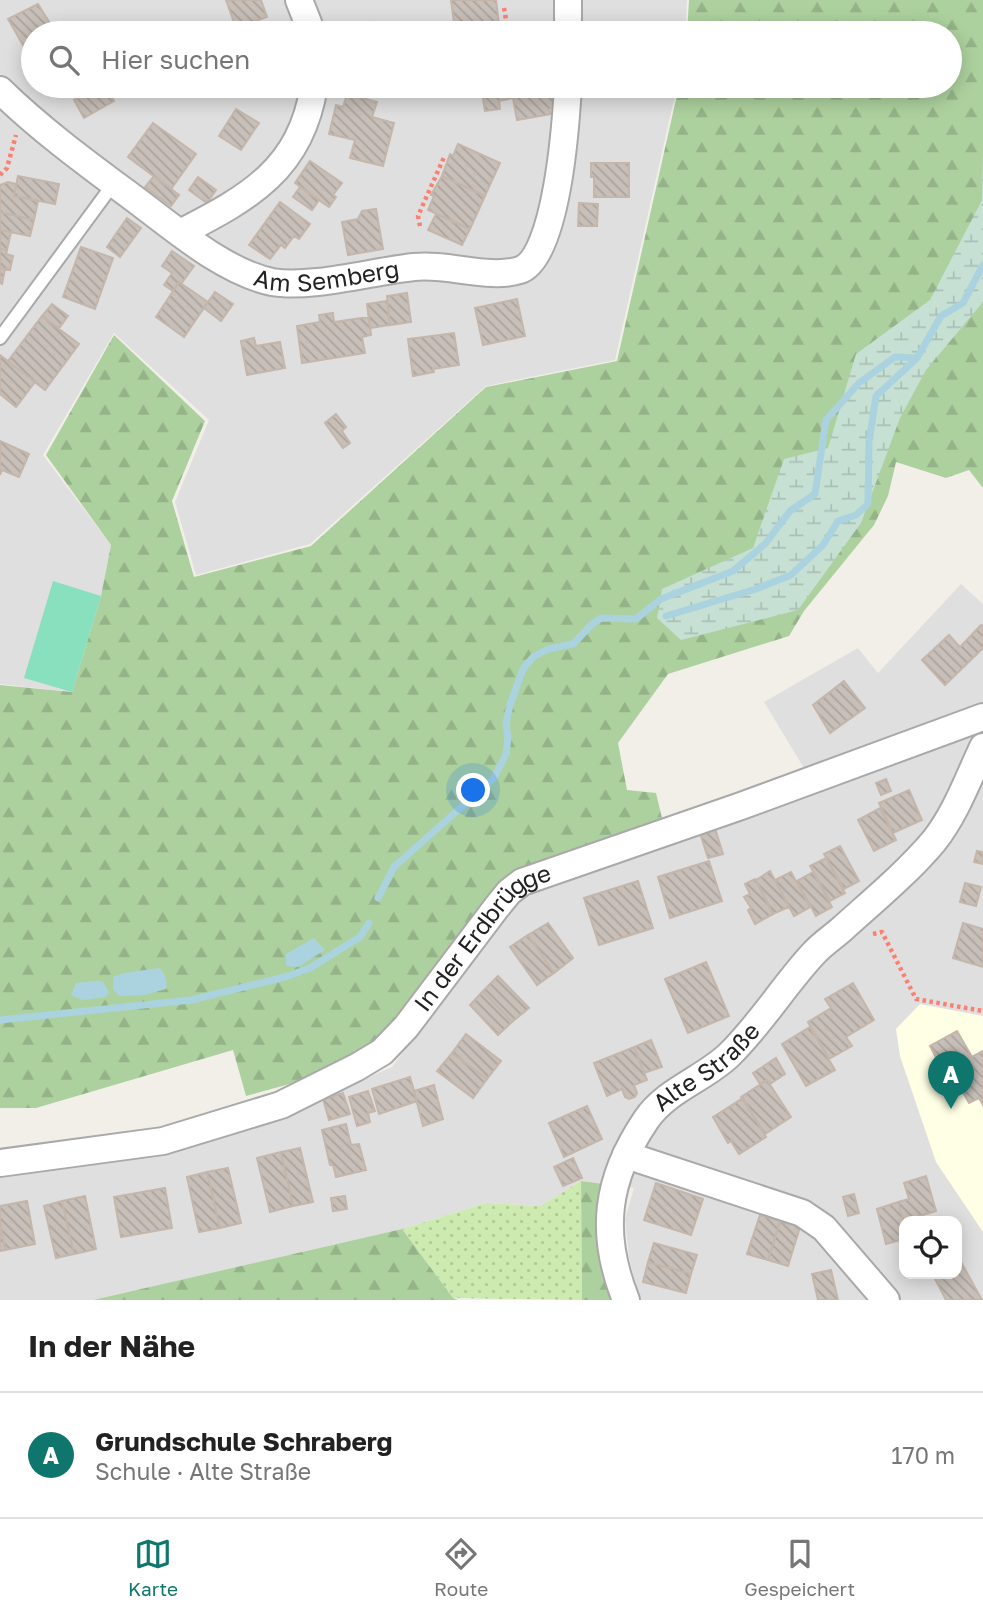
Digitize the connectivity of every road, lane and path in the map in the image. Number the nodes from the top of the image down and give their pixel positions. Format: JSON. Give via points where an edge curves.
{"nodes":[{"id":1,"x":299,"y":0,"type":"edge"},
{"id":2,"x":504,"y":8,"type":"dead end"},
{"id":3,"x":307,"y":21,"type":"edge"},
{"id":4,"x":506,"y":21,"type":"edge"},
{"id":5,"x":0,"y":90,"type":"edge"},
{"id":6,"x":312,"y":98,"type":"edge"},
{"id":7,"x":568,"y":98,"type":"edge"},
{"id":8,"x":30,"y":118,"type":"junction"},
{"id":9,"x":445,"y":155,"type":"dead end"},
{"id":10,"x":0,"y":176,"type":"edge"},
{"id":11,"x":114,"y":183,"type":"junction"},
{"id":12,"x":420,"y":226,"type":"dead end"},
{"id":13,"x":180,"y":233,"type":"junction"},
{"id":14,"x":0,"y":338,"type":"edge"},
{"id":15,"x":983,"y":718,"type":"edge"},
{"id":16,"x":983,"y":747,"type":"edge"},
{"id":17,"x":870,"y":935,"type":"dead end"},
{"id":18,"x":983,"y":1011,"type":"edge"},
{"id":19,"x":626,"y":1154,"type":"junction"},
{"id":20,"x":0,"y":1163,"type":"edge"},
{"id":21,"x":626,"y":1300,"type":"edge"},
{"id":22,"x":886,"y":1300,"type":"edge"}],
"edges":[{"from":1,"to":3,"type":"street"},
{"from":2,"to":4,"type":"path"},
{"from":5,"to":8,"type":"street","name":"Am Semberg"},
{"from":6,"to":13,"type":"street","via":[[297,144],[272,176],[240,200]]},
{"from":7,"to":13,"type":"street","name":"Am Semberg","via":[[566,139],[547,233],[528,267],[486,272],[439,262],[296,284],[273,282],[234,268]]},
{"from":8,"to":10,"type":"path","via":[[14,138],[7,168]]},
{"from":8,"to":11,"type":"street","name":"Am Semberg"},
{"from":9,"to":12,"type":"path","via":[[418,216]]},
{"from":11,"to":13,"type":"street","name":"Am Semberg"},
{"from":11,"to":14,"type":"lane"},
{"from":15,"to":20,"type":"street","name":"In der Erdbrügge","via":[[522,881],[382,1052],[281,1105],[163,1141]]},
{"from":16,"to":19,"type":"street","name":"Alte Straße","via":[[934,841],[812,955],[729,1054],[653,1111]]},
{"from":17,"to":18,"type":"path","via":[[882,932],[916,999]]},
{"from":19,"to":21,"type":"street","name":"Alte Straße","via":[[610,1200],[609,1226],[612,1258]]},
{"from":19,"to":22,"type":"street","via":[[802,1213],[824,1228]]}]}
